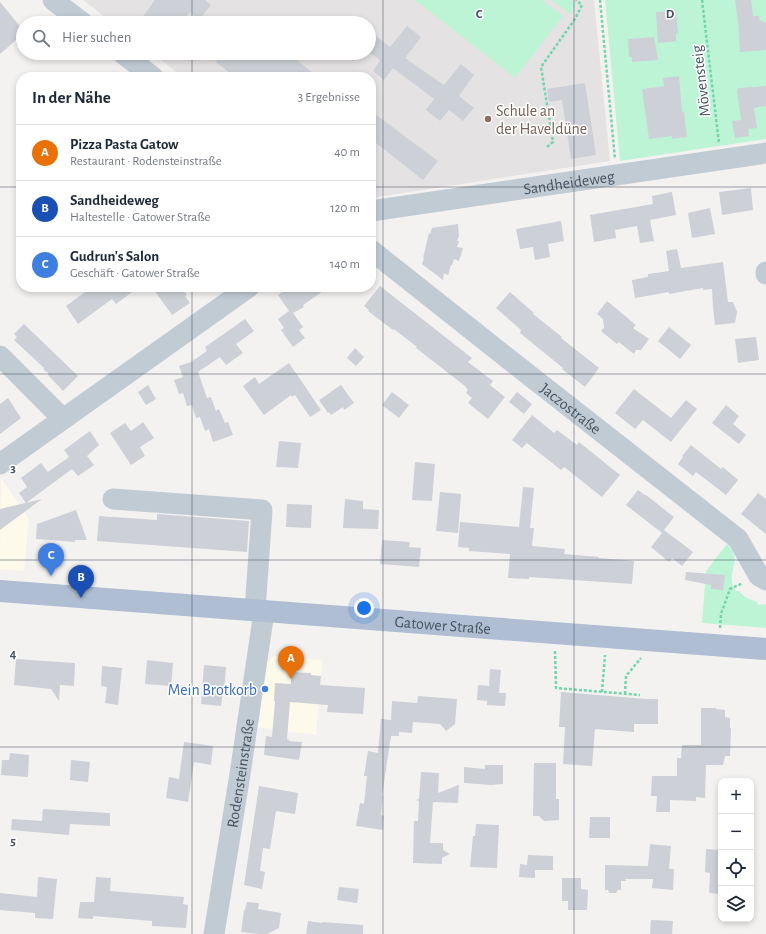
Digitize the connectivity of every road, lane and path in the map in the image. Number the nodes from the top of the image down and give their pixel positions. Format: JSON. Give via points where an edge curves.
{"nodes":[{"id":1,"x":53,"y":0,"type":"edge"},
{"id":2,"x":576,"y":0,"type":"edge"},
{"id":3,"x":600,"y":0,"type":"edge"},
{"id":4,"x":702,"y":0,"type":"edge"},
{"id":5,"x":74,"y":16,"type":"edge"},
{"id":6,"x":131,"y":60,"type":"edge"},
{"id":7,"x":147,"y":72,"type":"edge"},
{"id":8,"x":547,"y":147,"type":"dead end"},
{"id":9,"x":766,"y":153,"type":"edge"},
{"id":10,"x":721,"y":160,"type":"junction"},
{"id":11,"x":618,"y":175,"type":"junction"},
{"id":12,"x":376,"y":210,"type":"edge"},
{"id":13,"x":376,"y":254,"type":"edge"},
{"id":14,"x":242,"y":292,"type":"edge"},
{"id":15,"x":0,"y":356,"type":"edge"},
{"id":16,"x":63,"y":419,"type":"junction"},
{"id":17,"x":0,"y":464,"type":"edge"},
{"id":18,"x":113,"y":499,"type":"dead end"},
{"id":19,"x":762,"y":578,"type":"edge"},
{"id":20,"x":730,"y":589,"type":"dead end"},
{"id":21,"x":0,"y":592,"type":"edge"},
{"id":22,"x":259,"y":612,"type":"junction"},
{"id":23,"x":720,"y":630,"type":"dead end"},
{"id":24,"x":766,"y":649,"type":"edge"},
{"id":25,"x":556,"y":650,"type":"dead end"},
{"id":26,"x":605,"y":654,"type":"dead end"},
{"id":27,"x":642,"y":658,"type":"dead end"},
{"id":28,"x":602,"y":692,"type":"junction"},
{"id":29,"x":624,"y":694,"type":"junction"},
{"id":30,"x":640,"y":695,"type":"dead end"},
{"id":31,"x":214,"y":934,"type":"edge"}],
"edges":[{"from":1,"to":5,"type":"street"},
{"from":2,"to":8,"type":"path","via":[[582,5],[576,18],[541,67],[553,142]]},
{"from":3,"to":11,"type":"path"},
{"from":4,"to":10,"type":"path","name":"Mövensteig"},
{"from":6,"to":7,"type":"street"},
{"from":9,"to":10,"type":"street","name":"Sandheideweg"},
{"from":10,"to":11,"type":"street","name":"Sandheideweg"},
{"from":11,"to":12,"type":"street","name":"Sandheideweg"},
{"from":13,"to":19,"type":"street","name":"Jaczostraße","via":[[738,539]]},
{"from":14,"to":16,"type":"street"},
{"from":15,"to":16,"type":"street"},
{"from":16,"to":17,"type":"street"},
{"from":18,"to":22,"type":"street","name":"Rodensteinstraße","via":[[262,510]]},
{"from":20,"to":23,"type":"path","via":[[721,614]]},
{"from":21,"to":22,"type":"main road","name":"Gatower Straße"},
{"from":22,"to":24,"type":"main road","name":"Gatower Straße"},
{"from":22,"to":31,"type":"street","name":"Rodensteinstraße","via":[[240,774]]},
{"from":25,"to":28,"type":"path","via":[[556,688]]},
{"from":26,"to":28,"type":"path"},
{"from":27,"to":29,"type":"path","via":[[626,676]]},
{"from":28,"to":29,"type":"path"},
{"from":29,"to":30,"type":"path"}]}
